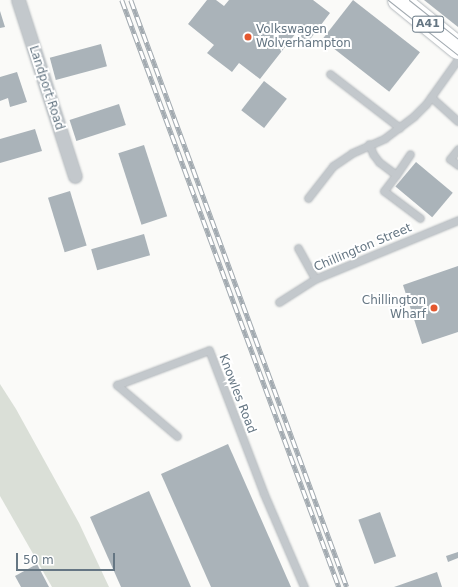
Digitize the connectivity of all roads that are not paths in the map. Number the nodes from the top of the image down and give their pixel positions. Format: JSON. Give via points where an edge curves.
{"nodes":[{"id":1,"x":18,"y":0,"type":"edge"},
{"id":2,"x":399,"y":0,"type":"edge"},
{"id":3,"x":458,"y":48,"type":"edge"},
{"id":4,"x":458,"y":60,"type":"edge"},
{"id":5,"x":330,"y":74,"type":"dead end"},
{"id":6,"x":431,"y":97,"type":"junction"},
{"id":7,"x":458,"y":121,"type":"edge"},
{"id":8,"x":400,"y":128,"type":"junction"},
{"id":9,"x":369,"y":144,"type":"junction"},
{"id":10,"x":458,"y":149,"type":"edge"},
{"id":11,"x":410,"y":154,"type":"dead end"},
{"id":12,"x":458,"y":166,"type":"edge"},
{"id":13,"x":396,"y":175,"type":"junction"},
{"id":14,"x":75,"y":176,"type":"dead end"},
{"id":15,"x":308,"y":198,"type":"dead end"},
{"id":16,"x":420,"y":218,"type":"dead end"},
{"id":17,"x":458,"y":220,"type":"edge"},
{"id":18,"x":298,"y":248,"type":"dead end"},
{"id":19,"x":315,"y":279,"type":"junction"},
{"id":20,"x":279,"y":302,"type":"dead end"},
{"id":21,"x":177,"y":436,"type":"dead end"},
{"id":22,"x":304,"y":587,"type":"edge"}],
"edges":[{"from":1,"to":14,"type":"street","name":"Landport Road"},
{"from":2,"to":3,"type":"highway","number":"A41"},
{"from":4,"to":6,"type":"lane"},
{"from":5,"to":8,"type":"lane"},
{"from":6,"to":7,"type":"lane"},
{"from":6,"to":8,"type":"lane"},
{"from":8,"to":9,"type":"lane","via":[[385,138]]},
{"from":9,"to":13,"type":"lane","via":[[379,162]]},
{"from":9,"to":15,"type":"lane","via":[[333,166]]},
{"from":10,"to":12,"type":"lane","via":[[450,159]]},
{"from":11,"to":13,"type":"lane"},
{"from":13,"to":16,"type":"lane","via":[[384,191]]},
{"from":17,"to":19,"type":"lane","name":"Chillington Street"},
{"from":18,"to":19,"type":"lane"},
{"from":19,"to":20,"type":"lane","name":"Chillington Street"},
{"from":21,"to":22,"type":"lane","name":"Knowles Road","via":[[117,385],[209,350],[264,494]]}]}
